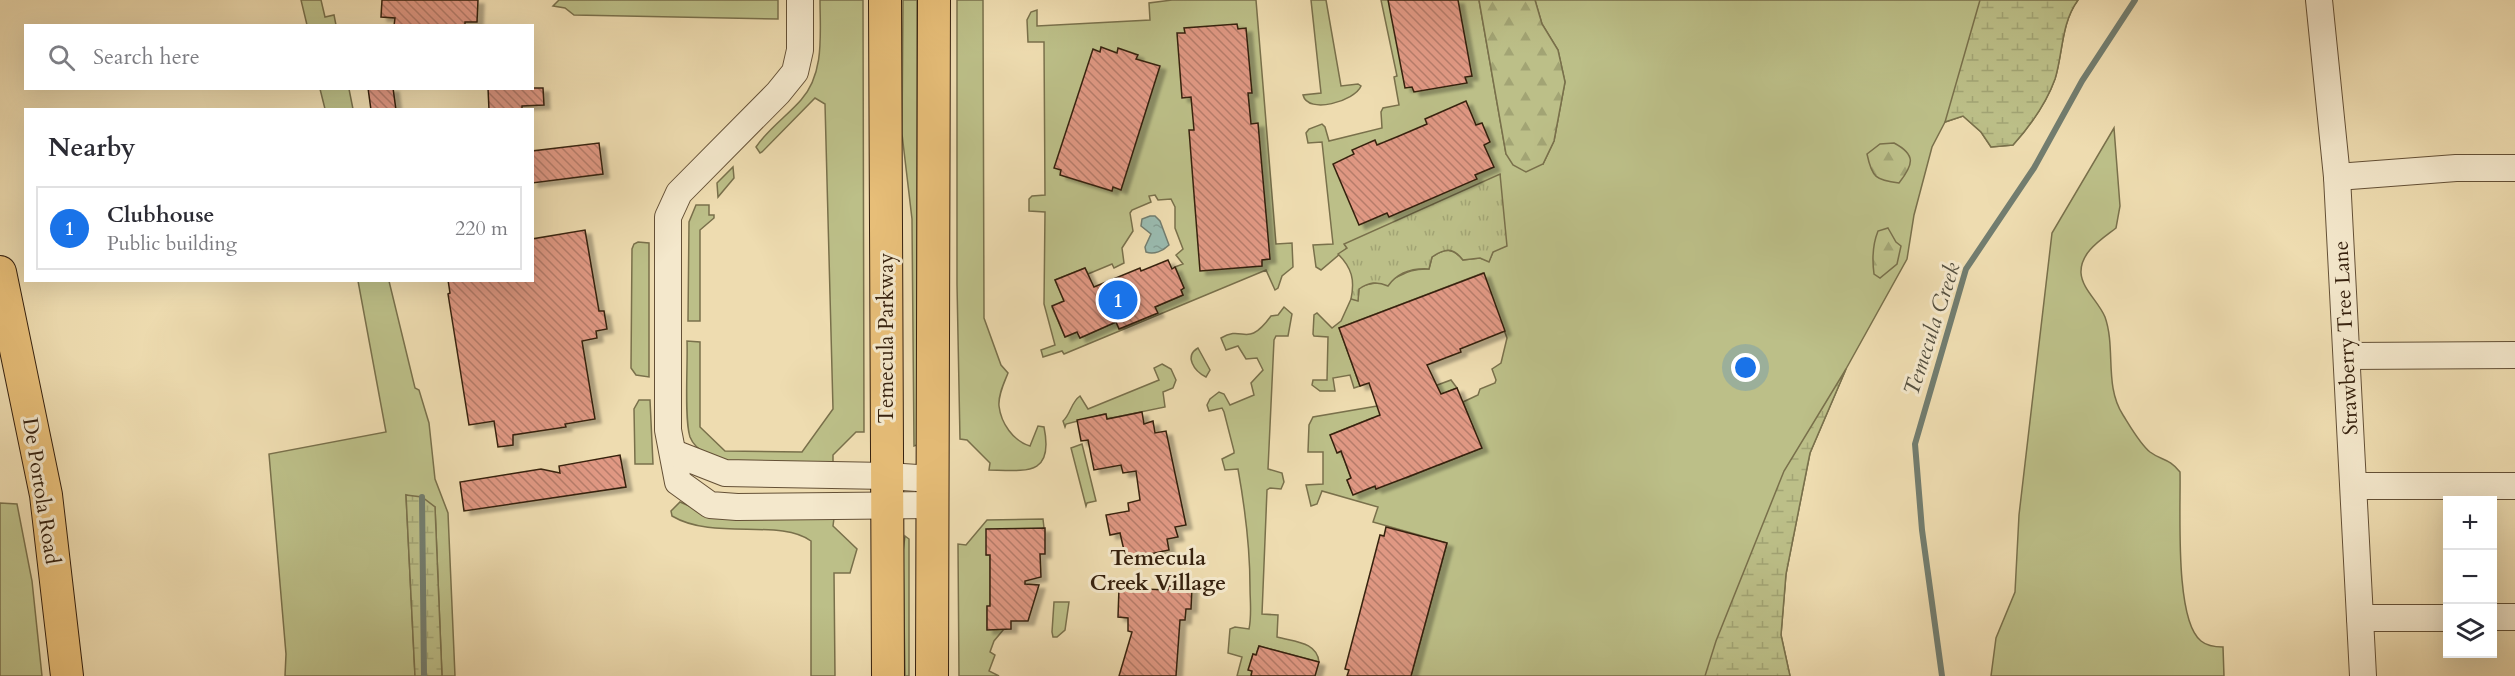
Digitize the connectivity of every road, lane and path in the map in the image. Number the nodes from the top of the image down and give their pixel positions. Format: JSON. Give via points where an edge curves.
{"nodes":[{"id":1,"x":800,"y":0,"type":"edge"},
{"id":2,"x":885,"y":0,"type":"edge"},
{"id":3,"x":934,"y":0,"type":"edge"},
{"id":4,"x":2319,"y":0,"type":"edge"},
{"id":5,"x":2515,"y":168,"type":"edge"},
{"id":6,"x":2337,"y":177,"type":"junction"},
{"id":7,"x":0,"y":272,"type":"edge"},
{"id":8,"x":2515,"y":355,"type":"edge"},
{"id":9,"x":2348,"y":356,"type":"junction"},
{"id":10,"x":674,"y":453,"type":"junction"},
{"id":11,"x":2354,"y":486,"type":"junction"},
{"id":12,"x":2515,"y":486,"type":"edge"},
{"id":13,"x":887,"y":491,"type":"junction"},
{"id":14,"x":933,"y":492,"type":"junction"},
{"id":15,"x":2497,"y":617,"type":"edge"},
{"id":16,"x":2515,"y":617,"type":"edge"},
{"id":17,"x":2360,"y":618,"type":"junction"},
{"id":18,"x":2443,"y":618,"type":"edge"},
{"id":19,"x":67,"y":676,"type":"edge"},
{"id":20,"x":888,"y":676,"type":"edge"},
{"id":21,"x":932,"y":676,"type":"edge"},
{"id":22,"x":2363,"y":676,"type":"edge"}],
"edges":[{"from":1,"to":10,"type":"street","via":[[800,50],[795,72],[679,193],[668,217],[668,430]]},
{"from":2,"to":13,"type":"main road","name":"Temecula Parkway"},
{"from":3,"to":14,"type":"main road"},
{"from":4,"to":6,"type":"street","name":"Strawberry Tree Lane"},
{"from":5,"to":6,"type":"street"},
{"from":6,"to":9,"type":"street","name":"Strawberry Tree Lane"},
{"from":7,"to":19,"type":"main road","name":"De Portola Road","via":[[46,495]]},
{"from":8,"to":9,"type":"street"},
{"from":9,"to":11,"type":"street","name":"Strawberry Tree Lane"},
{"from":10,"to":13,"type":"street","via":[[725,473]]},
{"from":10,"to":13,"type":"street","via":[[678,482],[710,505],[736,507]]},
{"from":11,"to":12,"type":"street"},
{"from":11,"to":17,"type":"street","name":"Strawberry Tree Lane"},
{"from":13,"to":14,"type":"street"},
{"from":13,"to":20,"type":"main road","name":"Temecula Parkway"},
{"from":14,"to":21,"type":"main road"},
{"from":15,"to":16,"type":"street"},
{"from":17,"to":18,"type":"street"},
{"from":17,"to":22,"type":"street","name":"Strawberry Tree Lane"}]}
